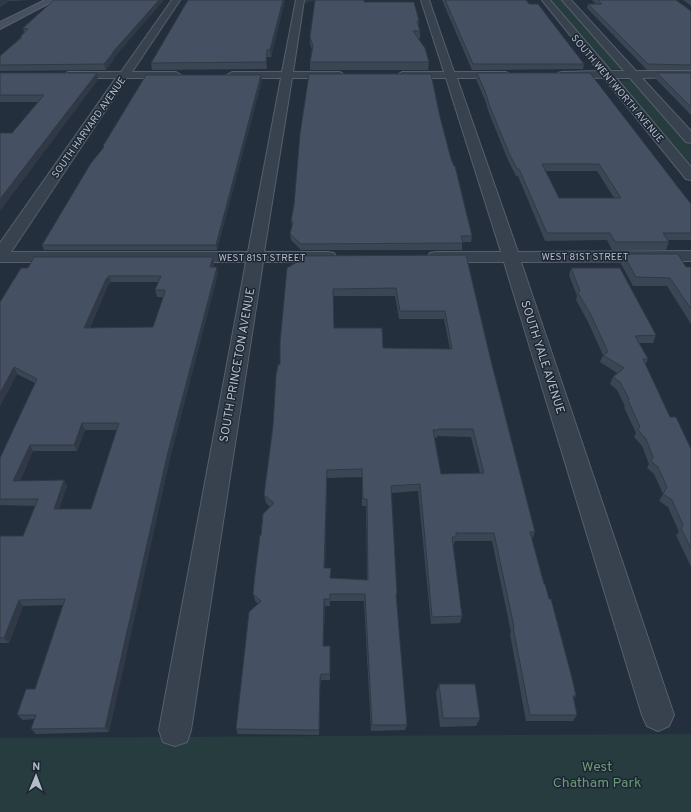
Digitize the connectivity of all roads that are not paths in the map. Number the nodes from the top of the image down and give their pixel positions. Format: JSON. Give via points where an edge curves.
{"nodes":[{"id":1,"x":51,"y":0,"type":"edge"},
{"id":2,"x":176,"y":0,"type":"edge"},
{"id":3,"x":300,"y":0,"type":"edge"},
{"id":4,"x":425,"y":0,"type":"edge"},
{"id":5,"x":546,"y":0,"type":"edge"},
{"id":6,"x":566,"y":0,"type":"edge"},
{"id":7,"x":0,"y":26,"type":"edge"},
{"id":8,"x":554,"y":74,"type":"edge"},
{"id":9,"x":607,"y":74,"type":"junction"},
{"id":10,"x":633,"y":74,"type":"junction"},
{"id":11,"x":691,"y":74,"type":"edge"},
{"id":12,"x":57,"y":75,"type":"edge"},
{"id":13,"x":124,"y":75,"type":"junction"},
{"id":14,"x":184,"y":75,"type":"edge"},
{"id":15,"x":221,"y":75,"type":"edge"},
{"id":16,"x":287,"y":75,"type":"junction"},
{"id":17,"x":353,"y":75,"type":"edge"},
{"id":18,"x":391,"y":75,"type":"edge"},
{"id":19,"x":450,"y":75,"type":"junction"},
{"id":20,"x":516,"y":75,"type":"edge"},
{"id":21,"x":691,"y":138,"type":"edge"},
{"id":22,"x":691,"y":176,"type":"edge"},
{"id":23,"x":0,"y":256,"type":"edge"},
{"id":24,"x":691,"y":256,"type":"edge"},
{"id":25,"x":255,"y":257,"type":"junction"},
{"id":26,"x":345,"y":257,"type":"edge"},
{"id":27,"x":420,"y":257,"type":"edge"},
{"id":28,"x":511,"y":257,"type":"junction"},
{"id":29,"x":658,"y":715,"type":"dead end"},
{"id":30,"x":175,"y":730,"type":"dead end"}],
"edges":[{"from":1,"to":7,"type":"street"},
{"from":2,"to":13,"type":"street","name":"SOUTH HARVARD AVENUE"},
{"from":3,"to":16,"type":"street","name":"SOUTH PRINCETON AVENUE"},
{"from":4,"to":19,"type":"street","name":"SOUTH YALE AVENUE"},
{"from":5,"to":9,"type":"street","name":"SOUTH WENTWORTH AVENUE"},
{"from":6,"to":10,"type":"street","name":"SOUTH WENTWORTH AVENUE"},
{"from":8,"to":9,"type":"street"},
{"from":9,"to":10,"type":"street"},
{"from":9,"to":22,"type":"street","name":"SOUTH WENTWORTH AVENUE"},
{"from":10,"to":11,"type":"street"},
{"from":10,"to":21,"type":"street","name":"SOUTH WENTWORTH AVENUE"},
{"from":12,"to":13,"type":"street"},
{"from":13,"to":14,"type":"street"},
{"from":13,"to":23,"type":"street","name":"SOUTH HARVARD AVENUE"},
{"from":15,"to":16,"type":"street"},
{"from":16,"to":17,"type":"street"},
{"from":16,"to":25,"type":"street","name":"SOUTH PRINCETON AVENUE"},
{"from":18,"to":19,"type":"street"},
{"from":19,"to":20,"type":"street"},
{"from":19,"to":28,"type":"street","name":"SOUTH YALE AVENUE"},
{"from":23,"to":25,"type":"street","name":"WEST 81ST STREET"},
{"from":24,"to":28,"type":"street","name":"WEST 81ST STREET"},
{"from":25,"to":26,"type":"street","name":"WEST 81ST STREET"},
{"from":25,"to":30,"type":"street","name":"SOUTH PRINCETON AVENUE"},
{"from":27,"to":28,"type":"street","name":"WEST 81ST STREET"},
{"from":28,"to":29,"type":"street","name":"SOUTH YALE AVENUE"}]}
